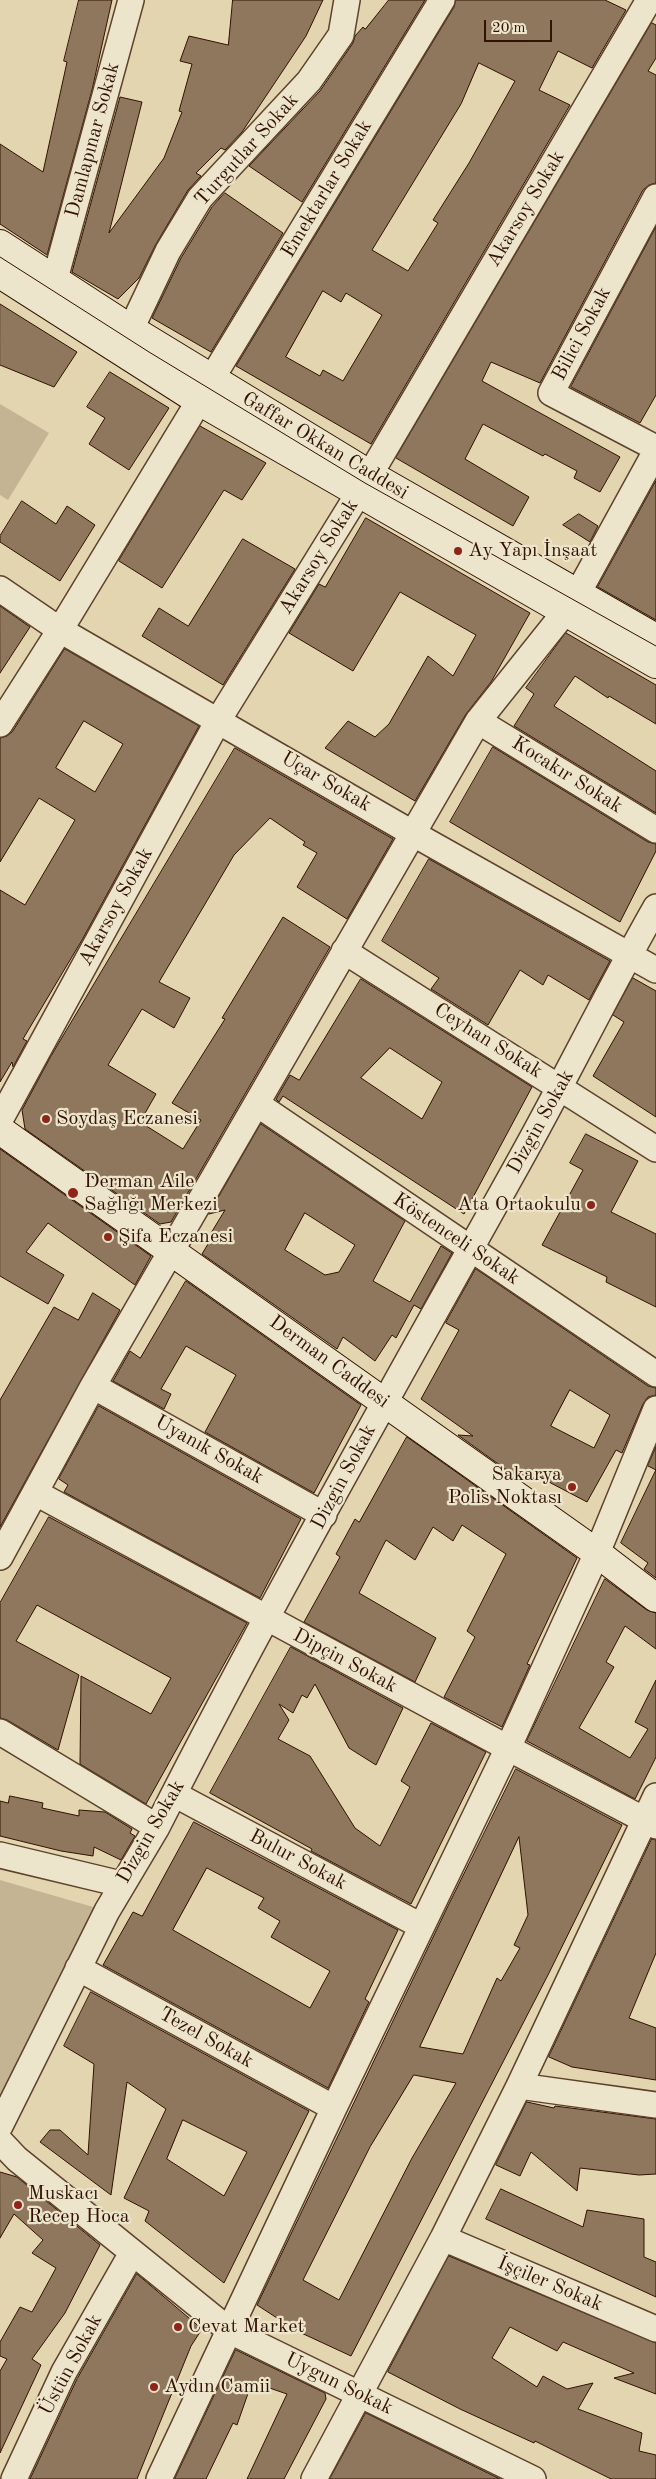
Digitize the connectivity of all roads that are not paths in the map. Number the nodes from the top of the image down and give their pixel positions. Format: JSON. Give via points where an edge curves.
{"nodes":[{"id":1,"x":131,"y":0,"type":"edge"},
{"id":2,"x":347,"y":0,"type":"edge"},
{"id":3,"x":442,"y":0,"type":"edge"},
{"id":4,"x":649,"y":0,"type":"edge"},
{"id":5,"x":656,"y":197,"type":"edge"},
{"id":6,"x":0,"y":244,"type":"edge"},
{"id":7,"x":0,"y":274,"type":"edge"},
{"id":8,"x":55,"y":279,"type":"junction"},
{"id":9,"x":131,"y":329,"type":"junction"},
{"id":10,"x":206,"y":389,"type":"junction"},
{"id":11,"x":656,"y":449,"type":"edge"},
{"id":12,"x":364,"y":484,"type":"junction"},
{"id":13,"x":0,"y":589,"type":"edge"},
{"id":14,"x":572,"y":603,"type":"junction"},
{"id":15,"x":60,"y":630,"type":"junction"},
{"id":16,"x":656,"y":638,"type":"edge"},
{"id":17,"x":656,"y":664,"type":"edge"},
{"id":18,"x":219,"y":719,"type":"junction"},
{"id":19,"x":1,"y":720,"type":"edge"},
{"id":20,"x":478,"y":721,"type":"junction"},
{"id":21,"x":656,"y":830,"type":"edge"},
{"id":22,"x":412,"y":833,"type":"junction"},
{"id":23,"x":656,"y":907,"type":"edge"},
{"id":24,"x":344,"y":951,"type":"junction"},
{"id":25,"x":629,"y":953,"type":"junction"},
{"id":26,"x":656,"y":970,"type":"edge"},
{"id":27,"x":561,"y":1087,"type":"junction"},
{"id":28,"x":257,"y":1104,"type":"junction"},
{"id":29,"x":0,"y":1120,"type":"edge"},
{"id":30,"x":0,"y":1130,"type":"edge"},
{"id":31,"x":656,"y":1149,"type":"edge"},
{"id":32,"x":471,"y":1249,"type":"junction"},
{"id":33,"x":173,"y":1251,"type":"junction"},
{"id":34,"x":656,"y":1374,"type":"edge"},
{"id":35,"x":93,"y":1386,"type":"junction"},
{"id":36,"x":384,"y":1402,"type":"junction"},
{"id":37,"x":656,"y":1409,"type":"edge"},
{"id":38,"x":36,"y":1493,"type":"junction"},
{"id":39,"x":324,"y":1515,"type":"junction"},
{"id":40,"x":597,"y":1553,"type":"junction"},
{"id":41,"x":0,"y":1557,"type":"edge"},
{"id":42,"x":656,"y":1598,"type":"edge"},
{"id":43,"x":268,"y":1619,"type":"junction"},
{"id":44,"x":0,"y":1732,"type":"edge"},
{"id":45,"x":508,"y":1748,"type":"junction"},
{"id":46,"x":174,"y":1794,"type":"junction"},
{"id":47,"x":656,"y":1796,"type":"edge"},
{"id":48,"x":651,"y":1823,"type":"edge"},
{"id":49,"x":157,"y":1827,"type":"junction"},
{"id":50,"x":0,"y":1855,"type":"edge"},
{"id":51,"x":121,"y":1884,"type":"junction"},
{"id":52,"x":421,"y":1926,"type":"junction"},
{"id":53,"x":78,"y":1968,"type":"junction"},
{"id":54,"x":519,"y":2086,"type":"junction"},
{"id":55,"x":656,"y":2105,"type":"edge"},
{"id":56,"x":334,"y":2108,"type":"junction"},
{"id":57,"x":0,"y":2126,"type":"edge"},
{"id":58,"x":6,"y":2153,"type":"edge"},
{"id":59,"x":443,"y":2238,"type":"junction"},
{"id":60,"x":132,"y":2253,"type":"junction"},
{"id":61,"x":656,"y":2329,"type":"edge"},
{"id":62,"x":230,"y":2331,"type":"junction"},
{"id":63,"x":360,"y":2395,"type":"junction"},
{"id":64,"x":519,"y":2476,"type":"edge"},
{"id":65,"x":14,"y":2479,"type":"edge"},
{"id":66,"x":159,"y":2479,"type":"edge"},
{"id":67,"x":314,"y":2479,"type":"edge"}],
"edges":[{"from":1,"to":8,"type":"street","name":"Damlapınar Sokak"},
{"from":2,"to":9,"type":"street","name":"Turgutlar Sokak","via":[[341,35],[309,81],[200,198],[168,251]]},
{"from":3,"to":10,"type":"street","name":"Emektarlar Sokak"},
{"from":4,"to":12,"type":"street","name":"Akarsoy Sokak"},
{"from":5,"to":11,"type":"street","name":"Bilici Sokak","via":[[551,393]]},
{"from":6,"to":8,"type":"main road","name":"Gaffar Okkan Caddesi"},
{"from":7,"to":10,"type":"main road","name":"Gaffar Okkan Caddesi"},
{"from":8,"to":9,"type":"main road","name":"Gaffar Okkan Caddesi"},
{"from":9,"to":10,"type":"main road","name":"Gaffar Okkan Caddesi"},
{"from":10,"to":12,"type":"main road","name":"Gaffar Okkan Caddesi"},
{"from":10,"to":15,"type":"street","name":"Emektarlar Sokak"},
{"from":11,"to":14,"type":"street"},
{"from":12,"to":14,"type":"main road","name":"Gaffar Okkan Caddesi"},
{"from":12,"to":18,"type":"street","name":"Akarsoy Sokak"},
{"from":13,"to":15,"type":"street","name":"Uçar Sokak"},
{"from":14,"to":16,"type":"main road","name":"Gaffar Okkan Caddesi"},
{"from":14,"to":17,"type":"main road","name":"Gaffar Okkan Caddesi"},
{"from":14,"to":20,"type":"street"},
{"from":15,"to":18,"type":"street","name":"Uçar Sokak"},
{"from":15,"to":19,"type":"street","name":"Emektarlar Sokak"},
{"from":18,"to":22,"type":"street","name":"Uçar Sokak"},
{"from":18,"to":29,"type":"street","name":"Akarsoy Sokak"},
{"from":20,"to":21,"type":"street","name":"Kocakır Sokak"},
{"from":20,"to":22,"type":"street"},
{"from":22,"to":24,"type":"street"},
{"from":22,"to":25,"type":"street","name":"Uçar Sokak"},
{"from":23,"to":25,"type":"street","name":"Dizgin Sokak"},
{"from":24,"to":27,"type":"street","name":"Ceyhan Sokak"},
{"from":24,"to":28,"type":"street"},
{"from":25,"to":26,"type":"street","name":"Uçar Sokak"},
{"from":25,"to":27,"type":"street","name":"Dizgin Sokak"},
{"from":27,"to":31,"type":"street","name":"Ceyhan Sokak"},
{"from":27,"to":32,"type":"street","name":"Dizgin Sokak"},
{"from":28,"to":32,"type":"street","name":"Köstenceli Sokak"},
{"from":28,"to":33,"type":"street"},
{"from":30,"to":33,"type":"main road","name":"Derman Caddesi"},
{"from":32,"to":34,"type":"street","name":"Köstenceli Sokak"},
{"from":32,"to":36,"type":"street","name":"Dizgin Sokak"},
{"from":33,"to":35,"type":"street"},
{"from":33,"to":36,"type":"main road","name":"Derman Caddesi"},
{"from":35,"to":38,"type":"street"},
{"from":35,"to":39,"type":"street","name":"Uyanık Sokak"},
{"from":36,"to":39,"type":"street","name":"Dizgin Sokak"},
{"from":36,"to":40,"type":"main road","name":"Derman Caddesi"},
{"from":37,"to":40,"type":"street"},
{"from":38,"to":41,"type":"street"},
{"from":38,"to":43,"type":"street","name":"Dipçin Sokak"},
{"from":39,"to":43,"type":"street","name":"Dizgin Sokak"},
{"from":40,"to":42,"type":"main road","name":"Derman Caddesi"},
{"from":40,"to":45,"type":"street"},
{"from":43,"to":45,"type":"street","name":"Dipçin Sokak"},
{"from":43,"to":46,"type":"street","name":"Dizgin Sokak"},
{"from":44,"to":49,"type":"street"},
{"from":45,"to":48,"type":"street","name":"Dipçin Sokak"},
{"from":45,"to":52,"type":"street"},
{"from":46,"to":49,"type":"street","name":"Dizgin Sokak"},
{"from":46,"to":52,"type":"street","name":"Bulur Sokak"},
{"from":47,"to":48,"type":"street"},
{"from":48,"to":54,"type":"street"},
{"from":49,"to":51,"type":"street","name":"Dizgin Sokak"},
{"from":50,"to":51,"type":"street"},
{"from":51,"to":53,"type":"street","name":"Dizgin Sokak"},
{"from":52,"to":56,"type":"street"},
{"from":53,"to":56,"type":"street","name":"Tezel Sokak"},
{"from":53,"to":57,"type":"street","name":"Dizgin Sokak"},
{"from":54,"to":55,"type":"street"},
{"from":54,"to":59,"type":"street"},
{"from":56,"to":62,"type":"street"},
{"from":58,"to":60,"type":"street","name":"Uygun Sokak"},
{"from":59,"to":61,"type":"street","name":"İşçiler Sokak"},
{"from":59,"to":63,"type":"street"},
{"from":60,"to":62,"type":"street","name":"Uygun Sokak"},
{"from":60,"to":65,"type":"street","name":"Üstün Sokak","via":[[64,2372]]},
{"from":62,"to":63,"type":"street","name":"Uygun Sokak"},
{"from":62,"to":66,"type":"street"},
{"from":63,"to":64,"type":"street","name":"Uygun Sokak"},
{"from":63,"to":67,"type":"street"}]}
